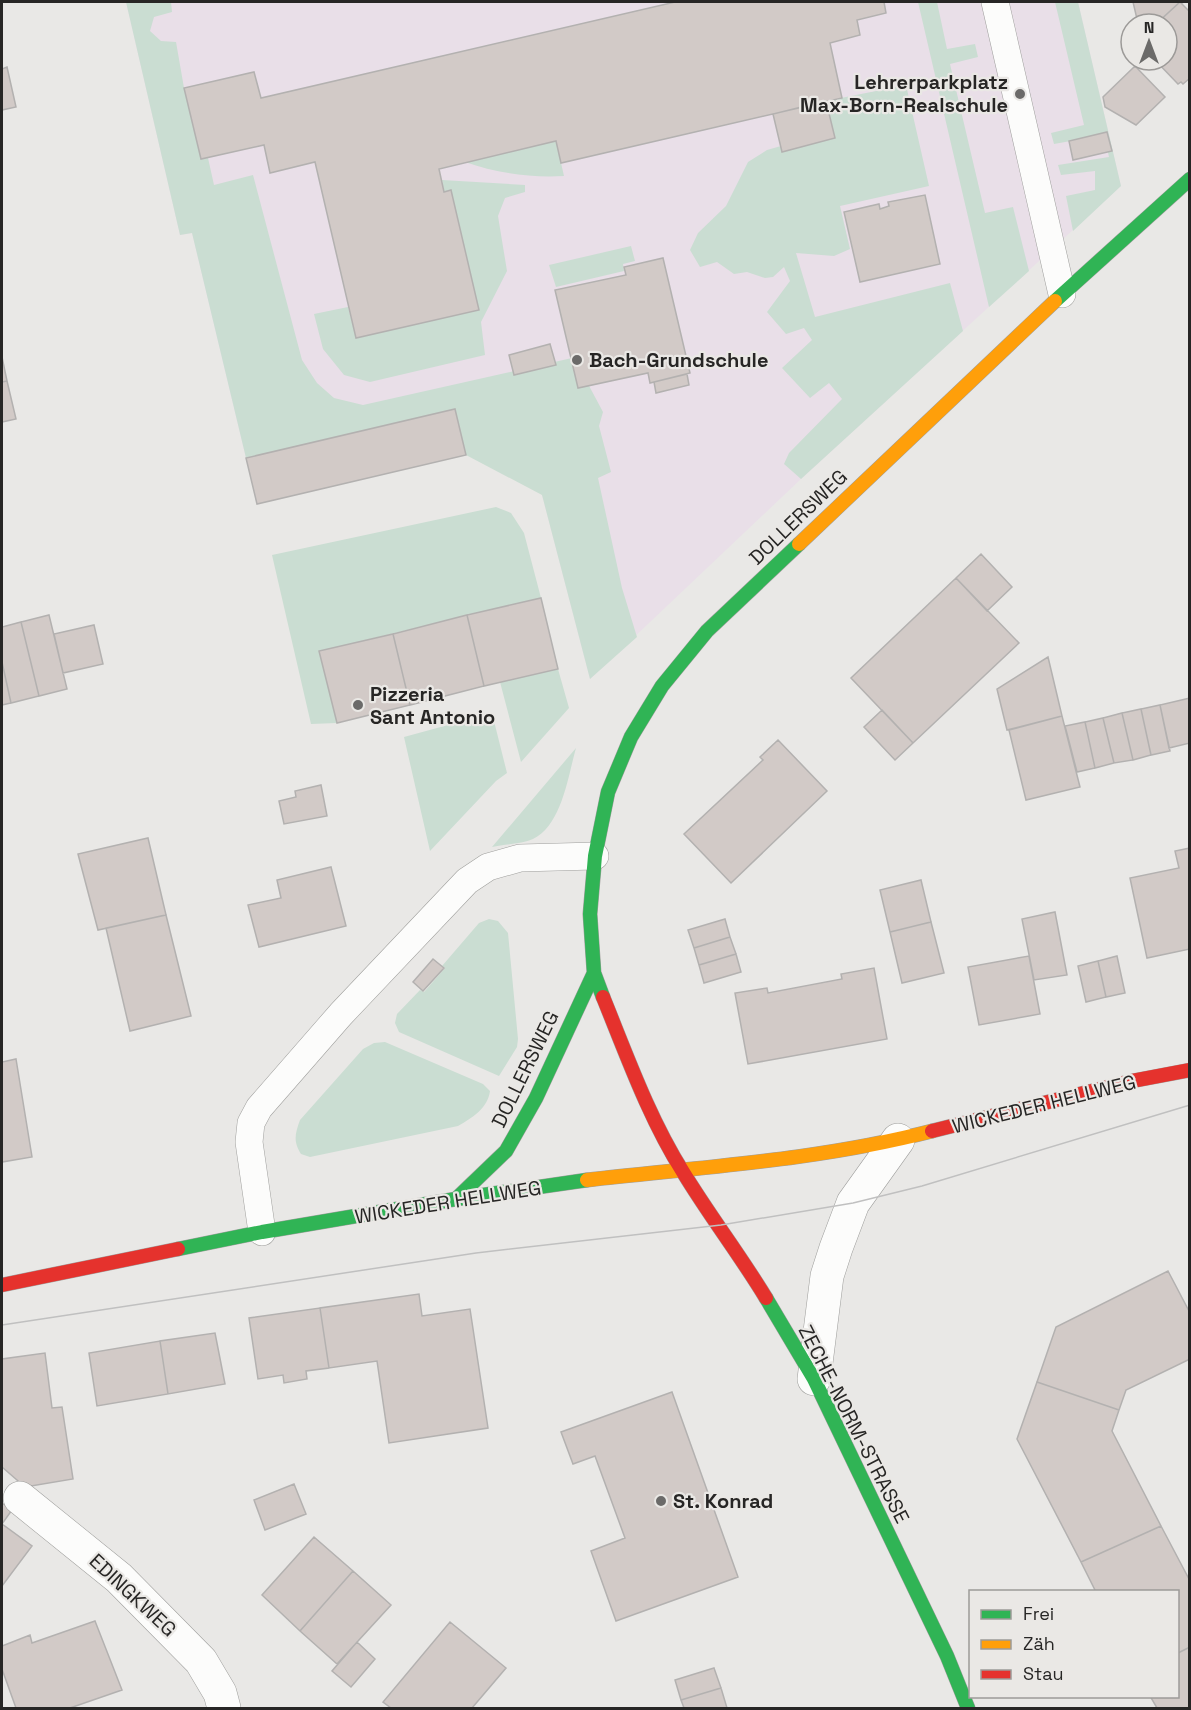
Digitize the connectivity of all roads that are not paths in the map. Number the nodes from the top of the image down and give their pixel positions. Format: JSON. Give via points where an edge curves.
{"nodes":[{"id":1,"x":995,"y":2,"type":"edge"},
{"id":2,"x":1190,"y":179,"type":"edge"},
{"id":3,"x":1062,"y":294,"type":"junction"},
{"id":4,"x":595,"y":856,"type":"junction"},
{"id":5,"x":594,"y":973,"type":"junction"},
{"id":6,"x":1190,"y":1070,"type":"edge"},
{"id":7,"x":898,"y":1140,"type":"junction"},
{"id":8,"x":682,"y":1171,"type":"junction"},
{"id":9,"x":456,"y":1200,"type":"junction"},
{"id":10,"x":262,"y":1232,"type":"junction"},
{"id":11,"x":2,"y":1285,"type":"edge"},
{"id":12,"x":814,"y":1379,"type":"junction"},
{"id":13,"x":21,"y":1498,"type":"dead end"},
{"id":14,"x":224,"y":1708,"type":"edge"},
{"id":15,"x":968,"y":1708,"type":"edge"}],
"edges":[{"from":1,"to":3,"type":"lane"},
{"from":2,"to":3,"type":"main road","name":"DOLLERSWEG"},
{"from":3,"to":4,"type":"main road","name":"DOLLERSWEG","via":[[707,631],[662,686],[631,737],[608,792]]},
{"from":4,"to":5,"type":"main road","name":"DOLLERSWEG","via":[[590,914]]},
{"from":4,"to":10,"type":"lane","via":[[520,858],[488,867],[467,881],[341,1014],[259,1108],[251,1123],[249,1142]]},
{"from":5,"to":8,"type":"main road","name":"DOLLERSWEG","via":[[639,1088]]},
{"from":5,"to":9,"type":"main road","name":"DOLLERSWEG","via":[[536,1098],[506,1151]]},
{"from":6,"to":7,"type":"main road","name":"WICKEDER HELLWEG"},
{"from":7,"to":8,"type":"main road","name":"WICKEDER HELLWEG"},
{"from":7,"to":12,"type":"street","via":[[853,1203],[836,1248],[827,1276]]},
{"from":8,"to":9,"type":"main road","name":"WICKEDER HELLWEG","via":[[580,1181]]},
{"from":8,"to":12,"type":"main road","name":"ZECHE-NORM-STRASSE","via":[[739,1254]]},
{"from":9,"to":10,"type":"main road","name":"WICKEDER HELLWEG"},
{"from":10,"to":11,"type":"main road","name":"WICKEDER HELLWEG"},
{"from":12,"to":15,"type":"main road","name":"ZECHE-NORM-STRASSE","via":[[947,1656]]},
{"from":13,"to":14,"type":"street","name":"EDINGKWEG","via":[[119,1578],[201,1661],[220,1693]]}]}
